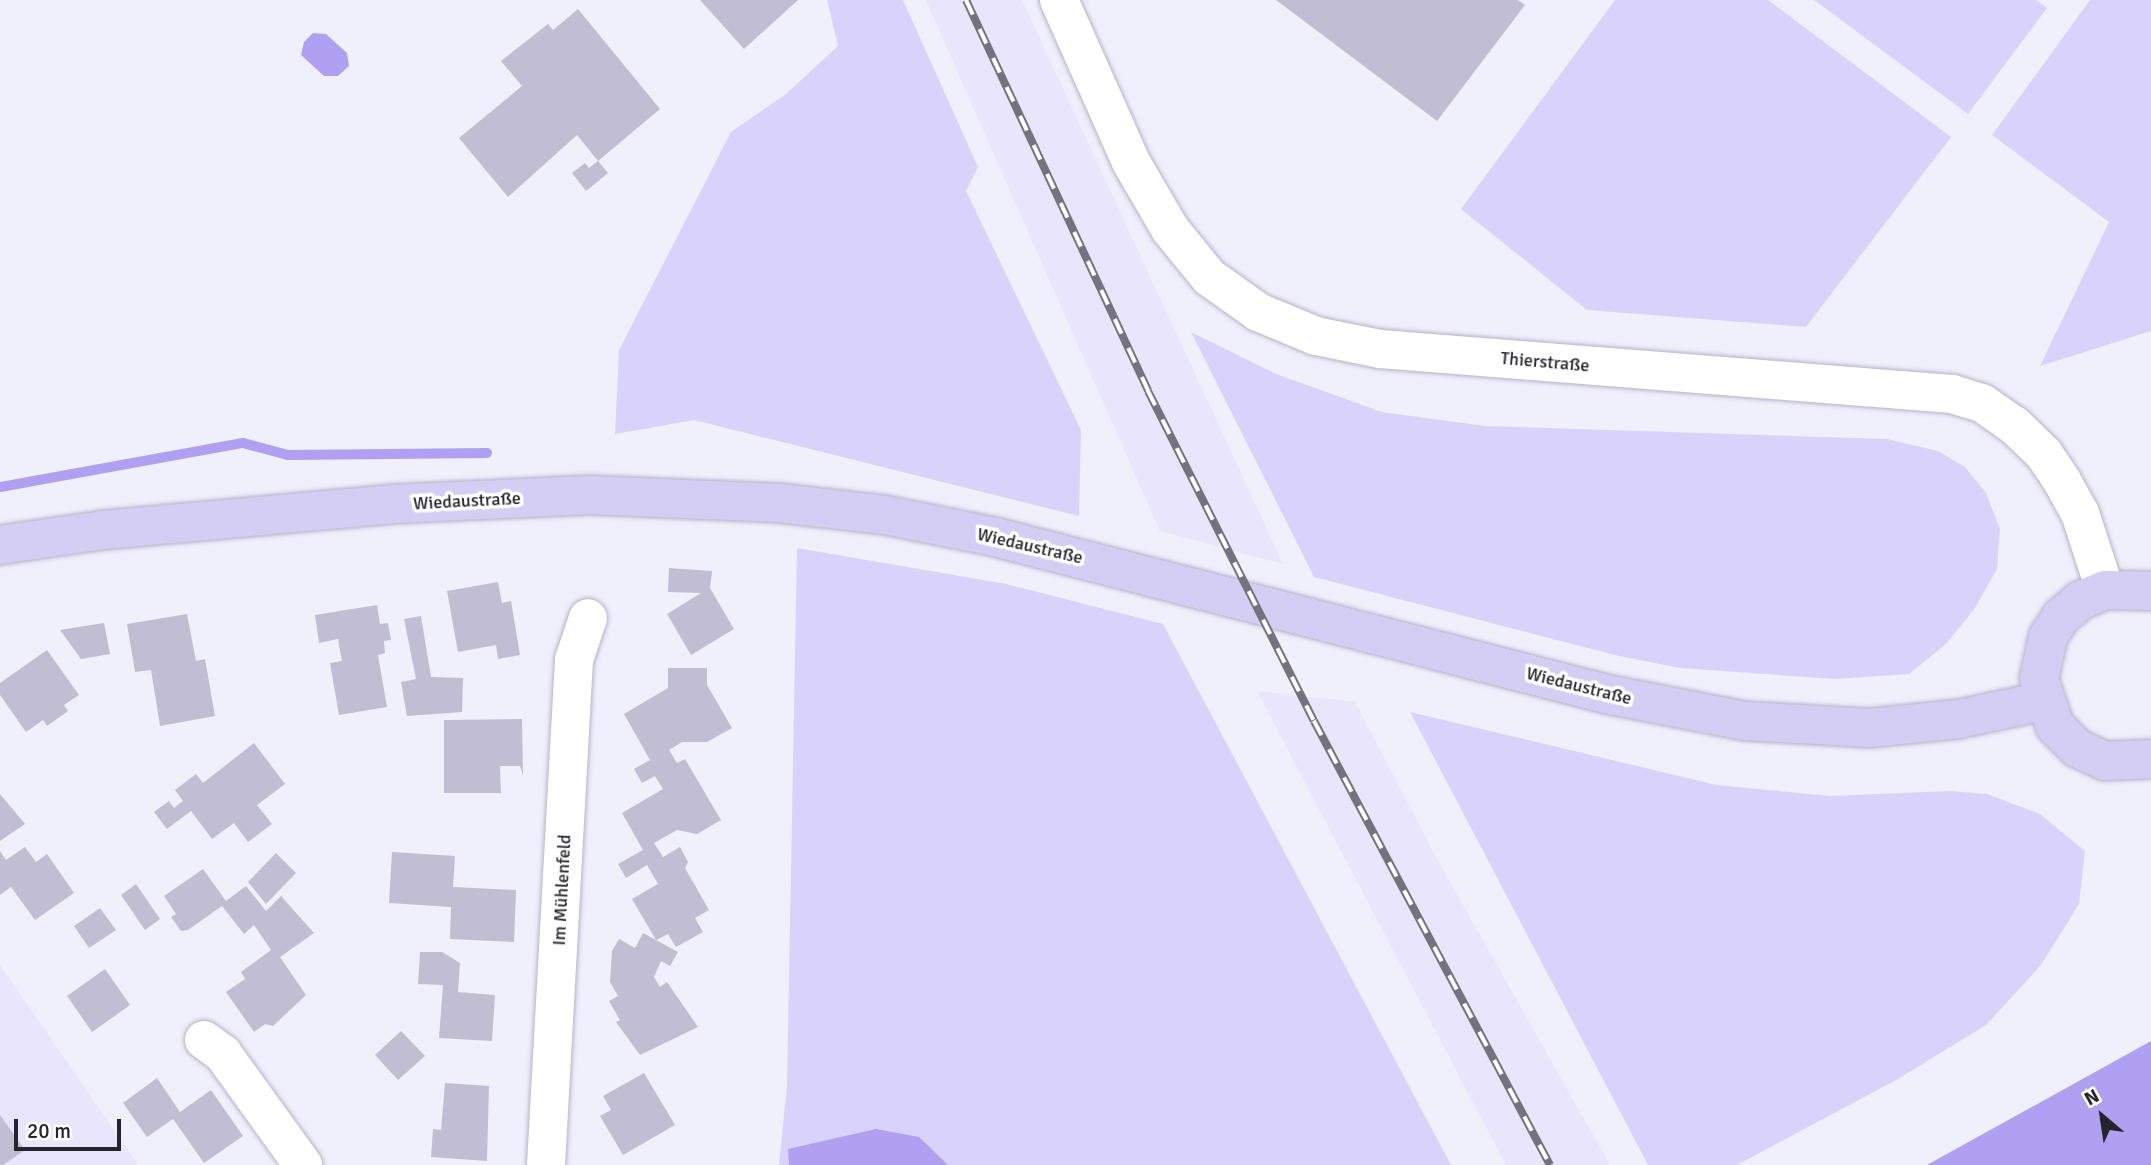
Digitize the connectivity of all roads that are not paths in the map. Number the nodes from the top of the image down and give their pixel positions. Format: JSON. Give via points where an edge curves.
{"nodes":[{"id":1,"x":1059,"y":0,"type":"edge"},
{"id":2,"x":0,"y":545,"type":"edge"},
{"id":3,"x":2105,"y":590,"type":"junction"},
{"id":4,"x":2151,"y":591,"type":"edge"},
{"id":5,"x":588,"y":618,"type":"dead end"},
{"id":6,"x":2043,"y":701,"type":"junction"},
{"id":7,"x":2151,"y":759,"type":"edge"},
{"id":8,"x":204,"y":1040,"type":"dead end"},
{"id":9,"x":303,"y":1165,"type":"edge"},
{"id":10,"x":546,"y":1165,"type":"edge"}],
"edges":[{"from":1,"to":3,"type":"street","name":"Thierstraße","via":[[1131,162],[1170,229],[1209,277],[1258,312],[1316,336],[1380,349],[1952,394],[1982,403],[2044,454],[2062,481],[2080,513]]},
{"from":2,"to":6,"type":"main road","name":"Wiedaustraße","via":[[103,530],[392,504],[590,495],[766,502],[886,515],[995,537],[1606,694],[1745,721],[1870,727],[1959,719]]},
{"from":3,"to":4,"type":"main road"},
{"from":3,"to":6,"type":"main road","via":[[2081,600],[2061,617],[2048,637],[2039,679]]},
{"from":5,"to":10,"type":"street","name":"Im Mühlenfeld","via":[[574,660]]},
{"from":6,"to":7,"type":"main road","via":[[2055,726],[2077,748],[2105,761]]},
{"from":8,"to":9,"type":"street","via":[[223,1054]]}]}
